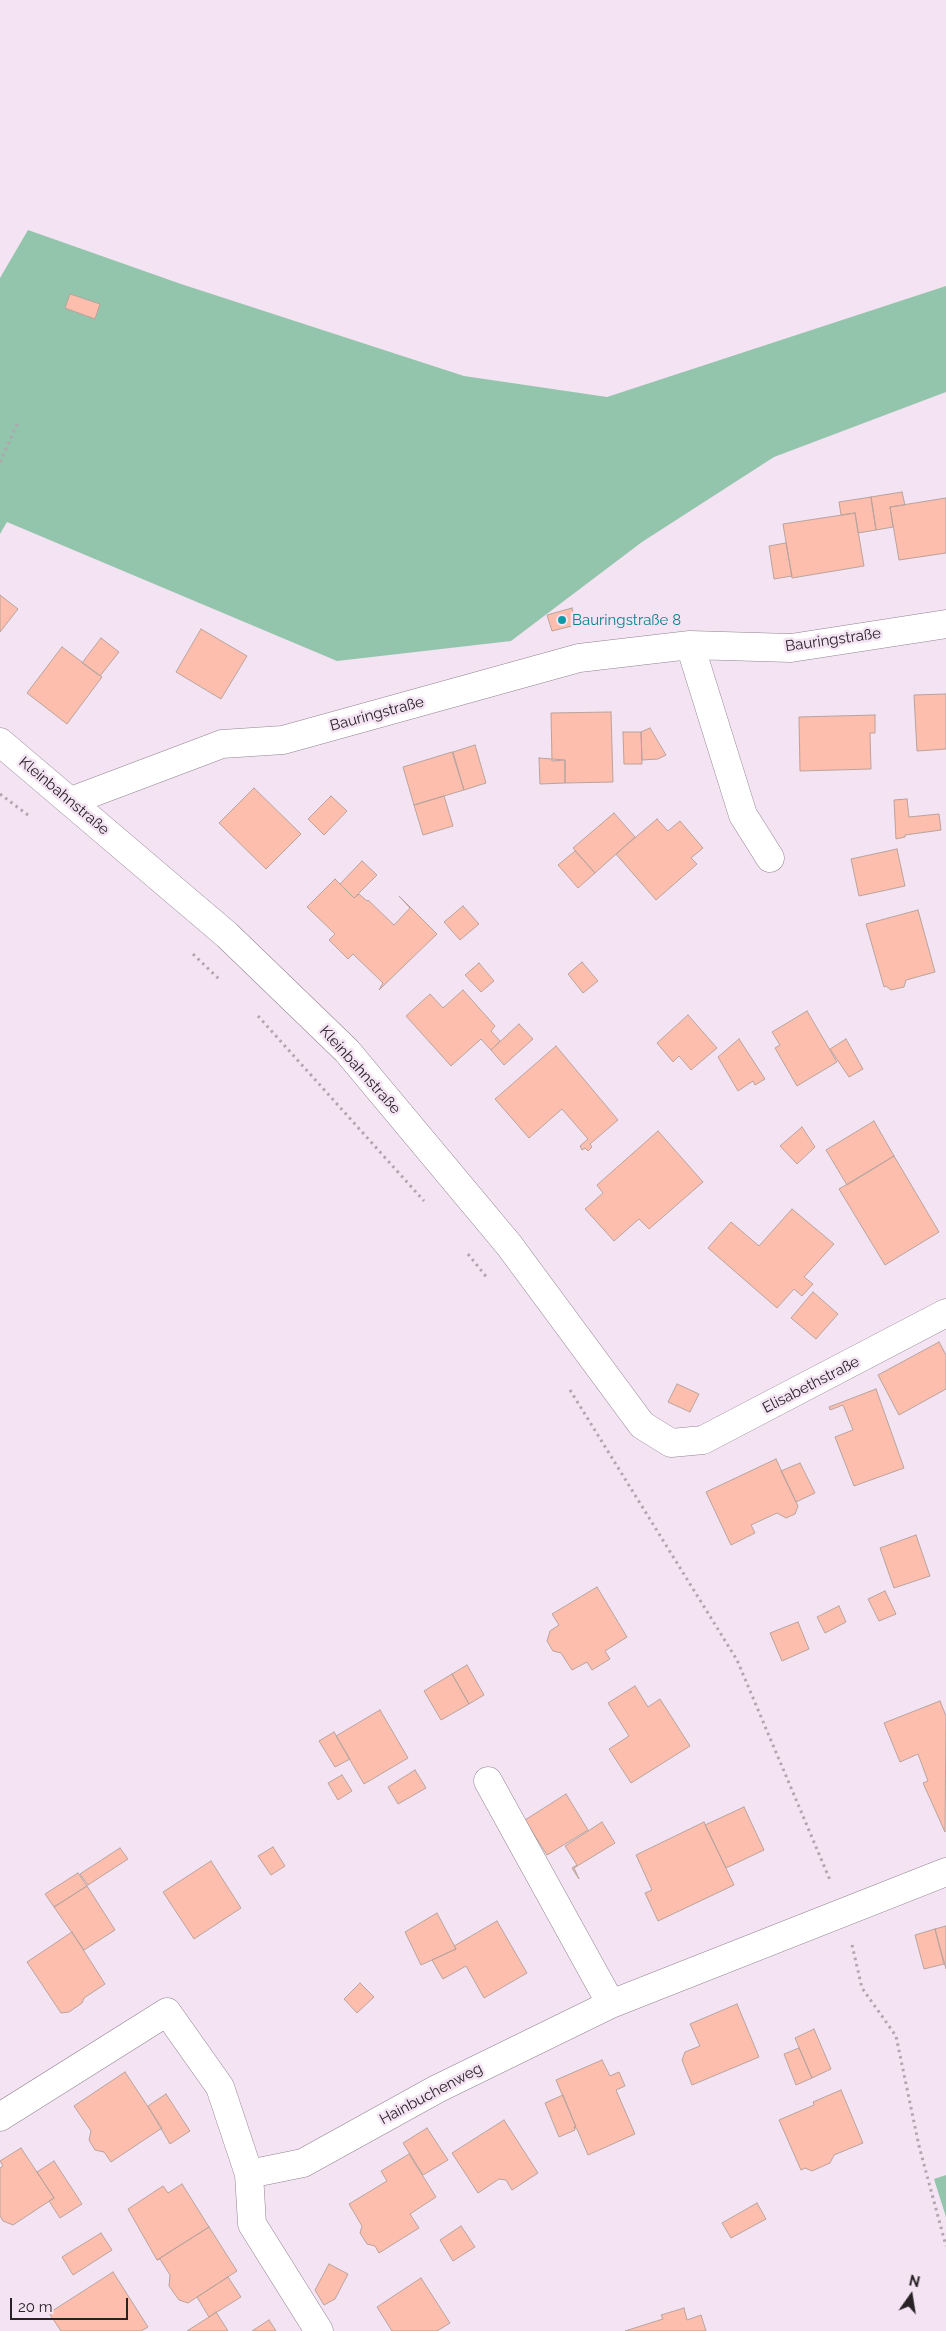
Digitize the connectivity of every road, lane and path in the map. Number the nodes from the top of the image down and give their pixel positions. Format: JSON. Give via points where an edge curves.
{"nodes":[{"id":1,"x":18,"y":422,"type":"dead end"},
{"id":2,"x":0,"y":462,"type":"edge"},
{"id":3,"x":946,"y":624,"type":"edge"},
{"id":4,"x":690,"y":645,"type":"junction"},
{"id":5,"x":0,"y":742,"type":"edge"},
{"id":6,"x":0,"y":794,"type":"edge"},
{"id":7,"x":71,"y":801,"type":"junction"},
{"id":8,"x":30,"y":816,"type":"dead end"},
{"id":9,"x":770,"y":858,"type":"dead end"},
{"id":10,"x":190,"y":952,"type":"dead end"},
{"id":11,"x":225,"y":984,"type":"dead end"},
{"id":12,"x":253,"y":1010,"type":"dead end"},
{"id":13,"x":429,"y":1207,"type":"dead end"},
{"id":14,"x":466,"y":1251,"type":"dead end"},
{"id":15,"x":490,"y":1281,"type":"dead end"},
{"id":16,"x":946,"y":1313,"type":"edge"},
{"id":17,"x":565,"y":1381,"type":"dead end"},
{"id":18,"x":671,"y":1443,"type":"joint"},
{"id":19,"x":488,"y":1781,"type":"dead end"},
{"id":20,"x":946,"y":1872,"type":"edge"},
{"id":21,"x":844,"y":1914,"type":"junction"},
{"id":22,"x":611,"y":2004,"type":"junction"},
{"id":23,"x":0,"y":2117,"type":"edge"},
{"id":24,"x":249,"y":2174,"type":"junction"},
{"id":25,"x":946,"y":2246,"type":"edge"},
{"id":26,"x":320,"y":2331,"type":"edge"}],
"edges":[{"from":1,"to":2,"type":"path"},
{"from":3,"to":4,"type":"street","name":"Bauringstraße","via":[[791,648]]},
{"from":4,"to":7,"type":"street","name":"Bauringstraße","via":[[580,658],[283,740],[222,744]]},
{"from":4,"to":9,"type":"street","via":[[743,815]]},
{"from":5,"to":7,"type":"street","name":"Kleinbahnstraße"},
{"from":6,"to":8,"type":"path"},
{"from":7,"to":18,"type":"street","name":"Kleinbahnstraße","via":[[227,935],[347,1051],[509,1245],[642,1425]]},
{"from":10,"to":11,"type":"path"},
{"from":12,"to":13,"type":"path"},
{"from":14,"to":15,"type":"path"},
{"from":16,"to":18,"type":"street","name":"Elisabethstraße","via":[[703,1440]]},
{"from":17,"to":21,"type":"path","via":[[737,1660]]},
{"from":19,"to":22,"type":"street"},
{"from":20,"to":21,"type":"street","name":"Hainbuchenweg"},
{"from":21,"to":22,"type":"street","name":"Hainbuchenweg"},
{"from":21,"to":25,"type":"path","via":[[862,1988],[896,2036],[918,2146]]},
{"from":22,"to":24,"type":"street","name":"Hainbuchenweg","via":[[437,2089],[303,2163]]},
{"from":23,"to":24,"type":"street","via":[[167,2012],[220,2087]]},
{"from":24,"to":26,"type":"street","via":[[252,2224]]}]}
